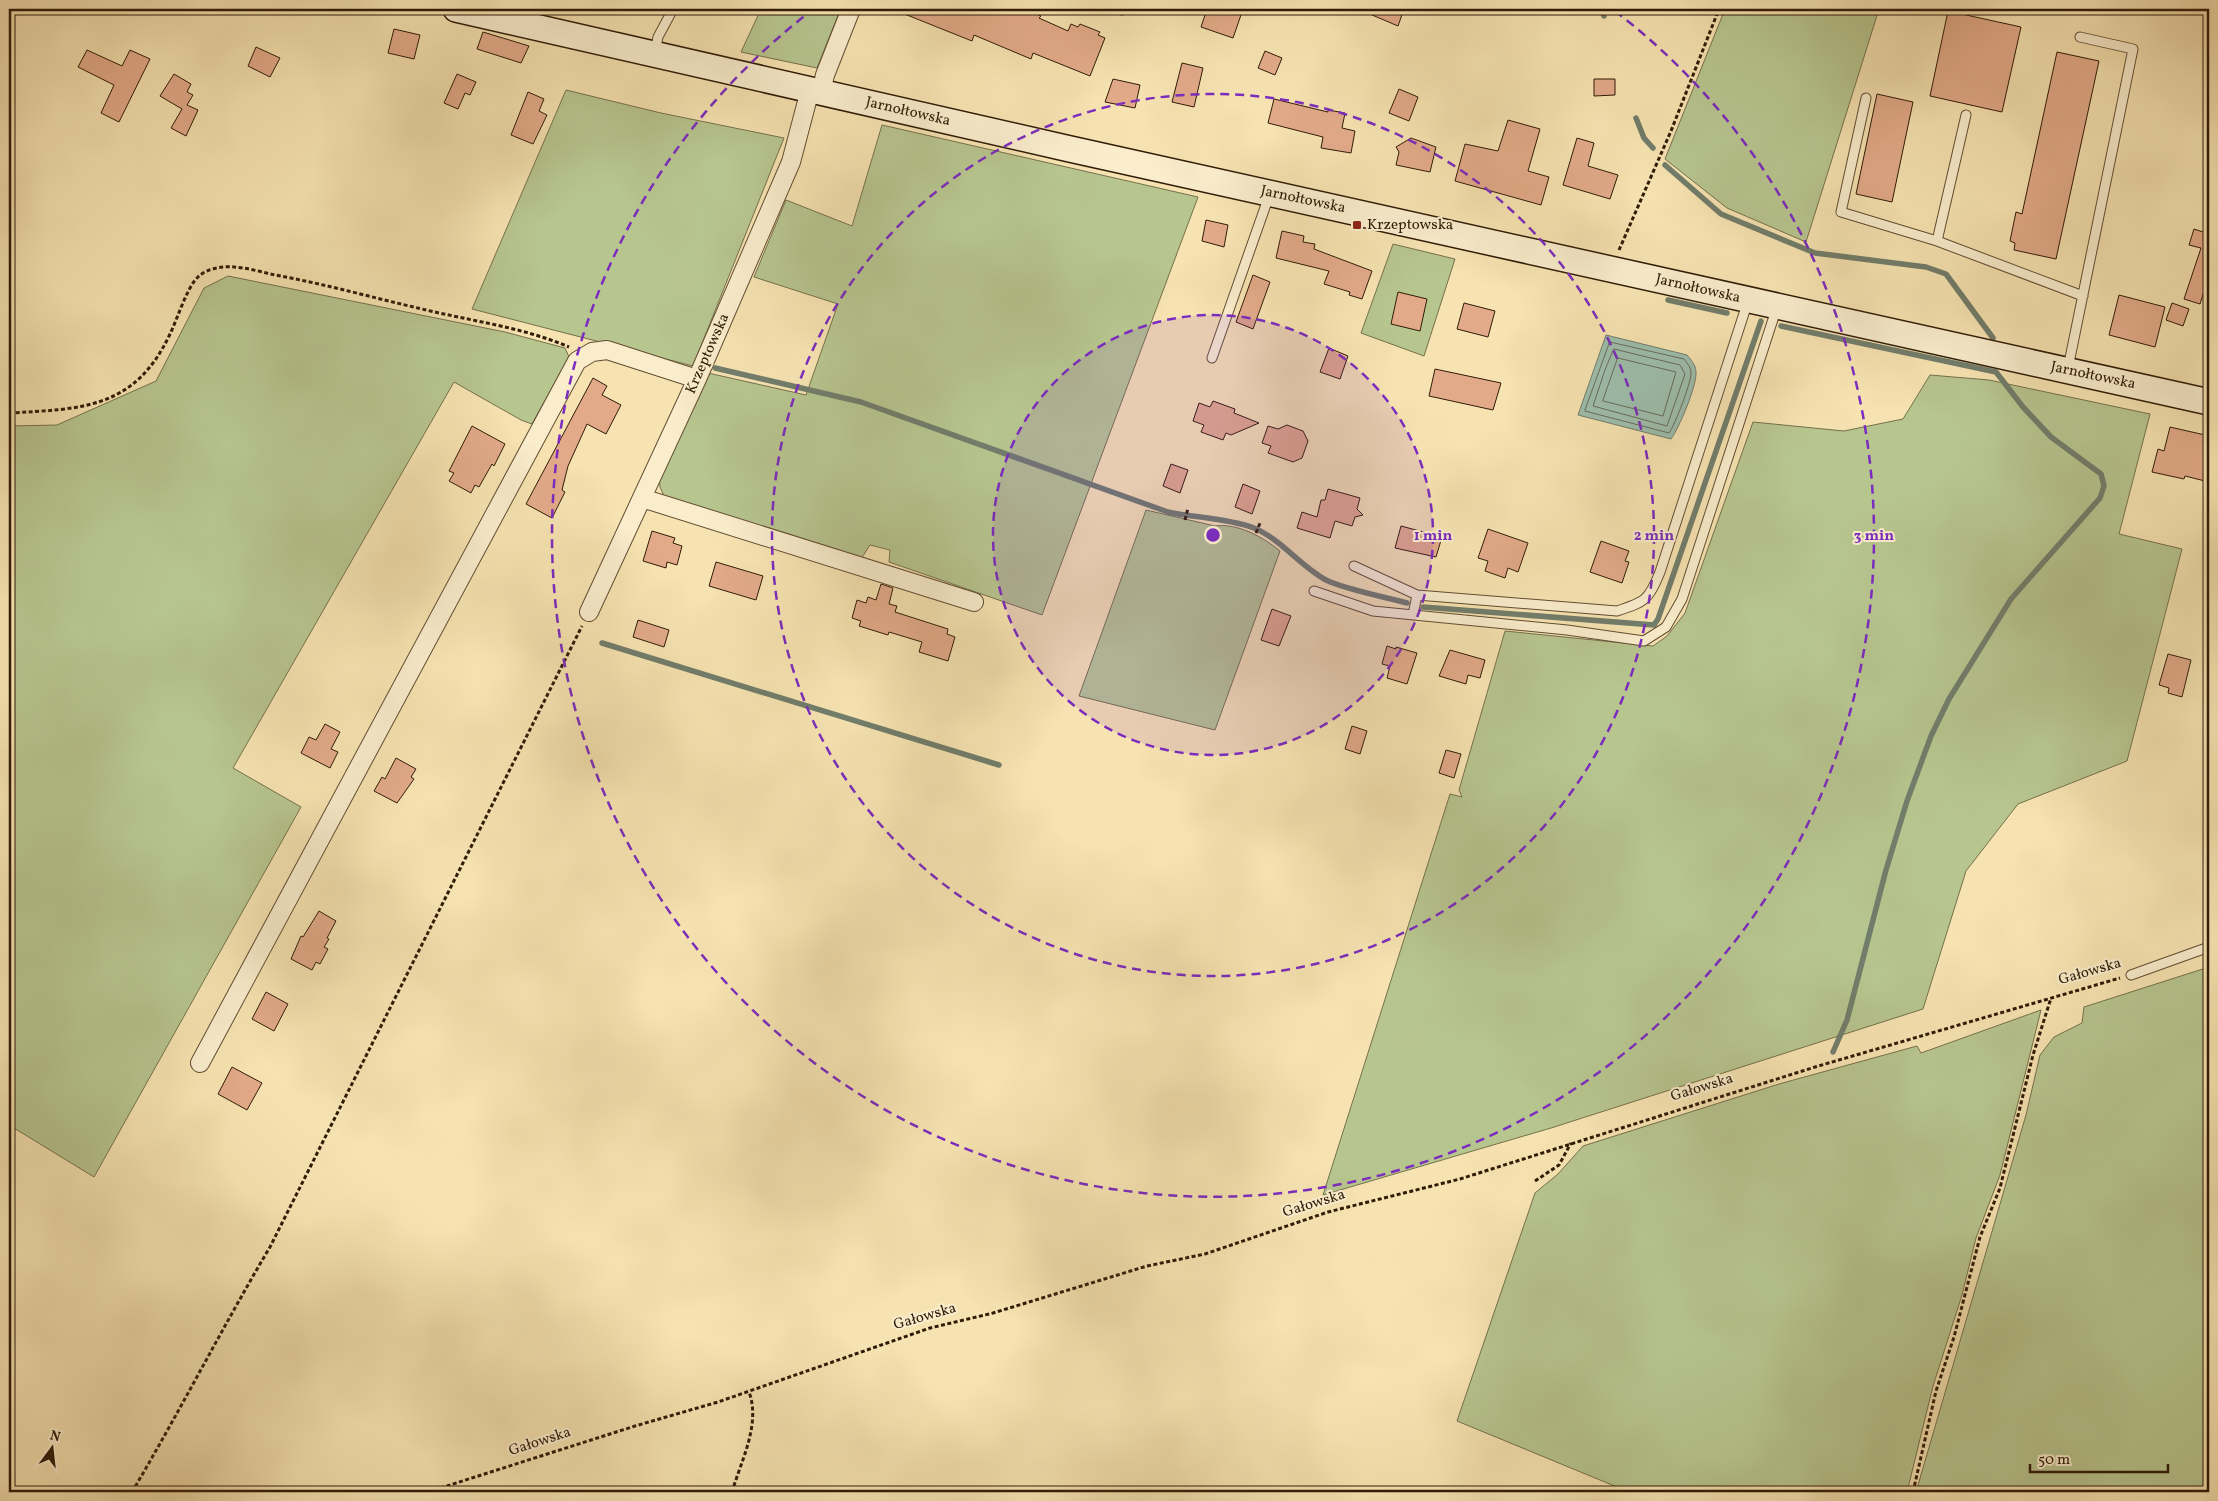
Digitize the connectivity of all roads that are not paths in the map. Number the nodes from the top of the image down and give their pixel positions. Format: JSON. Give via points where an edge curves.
{"nodes":[{"id":1,"x":456,"y":9,"type":"edge"},
{"id":2,"x":673,"y":9,"type":"edge"},
{"id":3,"x":851,"y":9,"type":"edge"},
{"id":4,"x":2080,"y":37,"type":"dead end"},
{"id":5,"x":654,"y":54,"type":"junction"},
{"id":6,"x":816,"y":91,"type":"junction"},
{"id":7,"x":1866,"y":98,"type":"dead end"},
{"id":8,"x":1966,"y":115,"type":"dead end"},
{"id":9,"x":1270,"y":193,"type":"junction"},
{"id":10,"x":1937,"y":241,"type":"junction"},
{"id":11,"x":2083,"y":296,"type":"junction"},
{"id":12,"x":1748,"y":300,"type":"junction"},
{"id":13,"x":1777,"y":307,"type":"junction"},
{"id":14,"x":1212,"y":358,"type":"dead end"},
{"id":15,"x":2068,"y":371,"type":"junction"},
{"id":16,"x":697,"y":379,"type":"junction"},
{"id":17,"x":2209,"y":402,"type":"edge"},
{"id":18,"x":642,"y":498,"type":"junction"},
{"id":19,"x":1354,"y":566,"type":"dead end"},
{"id":20,"x":1314,"y":591,"type":"dead end"},
{"id":21,"x":1417,"y":595,"type":"junction"},
{"id":22,"x":974,"y":602,"type":"dead end"},
{"id":23,"x":589,"y":612,"type":"road end"},
{"id":24,"x":1414,"y":616,"type":"junction"},
{"id":25,"x":2209,"y":947,"type":"edge"},
{"id":26,"x":2131,"y":975,"type":"road end"},
{"id":27,"x":200,"y":1063,"type":"dead end"}],
"edges":[{"from":1,"to":5,"type":"street","name":"Jarnołtowska"},
{"from":2,"to":5,"type":"lane","via":[[658,37]]},
{"from":3,"to":6,"type":"street","name":"Krzeptowska"},
{"from":4,"to":11,"type":"lane","via":[[2133,49]]},
{"from":5,"to":6,"type":"street","name":"Jarnołtowska"},
{"from":6,"to":9,"type":"street","name":"Jarnołtowska"},
{"from":6,"to":16,"type":"street","name":"Krzeptowska","via":[[791,162]]},
{"from":7,"to":10,"type":"lane","via":[[1841,212]]},
{"from":8,"to":10,"type":"lane"},
{"from":9,"to":12,"type":"street","name":"Jarnołtowska"},
{"from":9,"to":14,"type":"lane"},
{"from":10,"to":11,"type":"lane"},
{"from":11,"to":15,"type":"lane"},
{"from":12,"to":13,"type":"street","name":"Jarnołtowska"},
{"from":12,"to":21,"type":"lane","via":[[1660,572],[1652,592],[1643,603],[1617,611]]},
{"from":13,"to":15,"type":"street","name":"Jarnołtowska"},
{"from":13,"to":24,"type":"lane","via":[[1682,599],[1666,627],[1644,641],[1567,630]]},
{"from":15,"to":17,"type":"street","name":"Jarnołtowska"},
{"from":16,"to":18,"type":"street","name":"Krzeptowska"},
{"from":16,"to":27,"type":"street","via":[[607,350],[592,352],[578,361]]},
{"from":18,"to":22,"type":"street"},
{"from":18,"to":23,"type":"street","name":"Krzeptowska"},
{"from":19,"to":21,"type":"lane"},
{"from":20,"to":24,"type":"lane","via":[[1373,611]]},
{"from":21,"to":24,"type":"lane"},
{"from":25,"to":26,"type":"lane","name":"Gałowska"}]}
